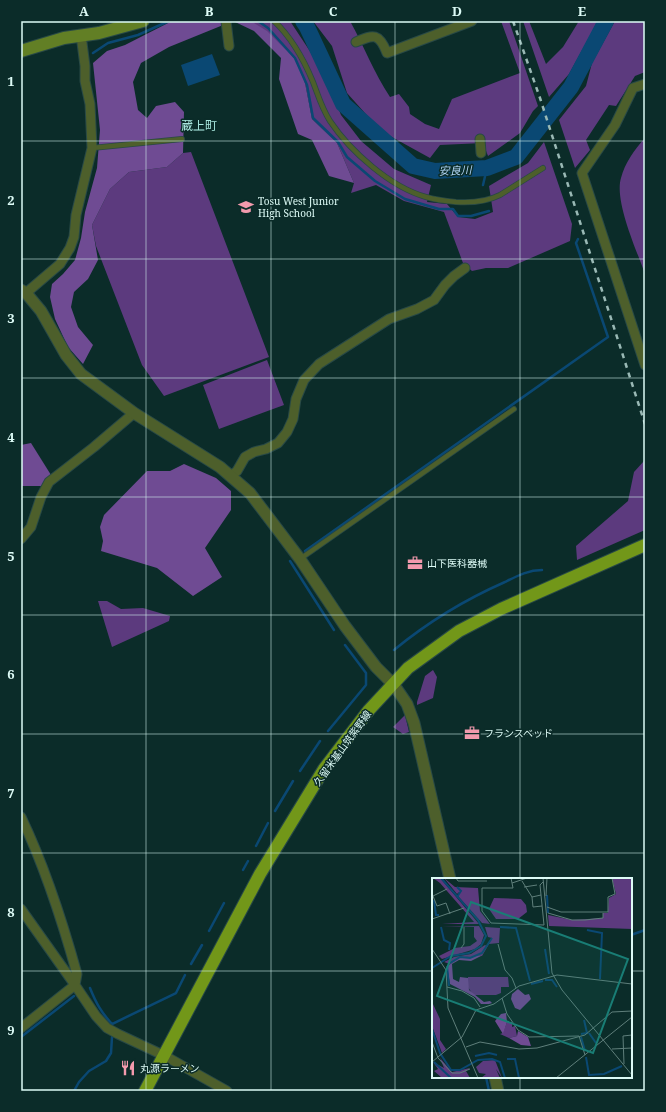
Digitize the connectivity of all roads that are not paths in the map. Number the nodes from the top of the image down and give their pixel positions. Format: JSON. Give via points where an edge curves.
{"nodes":[{"id":1,"x":143,"y":21,"type":"edge"},
{"id":2,"x":226,"y":21,"type":"edge"},
{"id":3,"x":274,"y":21,"type":"edge"},
{"id":4,"x":472,"y":21,"type":"edge"},
{"id":5,"x":81,"y":36,"type":"junction"},
{"id":6,"x":356,"y":42,"type":"dead end"},
{"id":7,"x":229,"y":46,"type":"dead end"},
{"id":8,"x":21,"y":51,"type":"edge"},
{"id":9,"x":645,"y":84,"type":"edge"},
{"id":10,"x":182,"y":139,"type":"dead end"},
{"id":11,"x":480,"y":139,"type":"dead end"},
{"id":12,"x":92,"y":148,"type":"junction"},
{"id":13,"x":481,"y":153,"type":"dead end"},
{"id":14,"x":543,"y":168,"type":"dead end"},
{"id":15,"x":465,"y":268,"type":"dead end"},
{"id":16,"x":24,"y":292,"type":"edge"},
{"id":17,"x":645,"y":365,"type":"edge"},
{"id":18,"x":514,"y":409,"type":"dead end"},
{"id":19,"x":134,"y":413,"type":"junction"},
{"id":20,"x":231,"y":476,"type":"junction"},
{"id":21,"x":21,"y":539,"type":"edge"},
{"id":22,"x":645,"y":545,"type":"edge"},
{"id":23,"x":300,"y":559,"type":"junction"},
{"id":24,"x":394,"y":685,"type":"junction"},
{"id":25,"x":21,"y":816,"type":"edge"},
{"id":26,"x":450,"y":878,"type":"edge"},
{"id":27,"x":21,"y":909,"type":"edge"},
{"id":28,"x":75,"y":985,"type":"junction"},
{"id":29,"x":21,"y":1028,"type":"edge"},
{"id":30,"x":165,"y":1056,"type":"junction"},
{"id":31,"x":495,"y":1078,"type":"edge"},
{"id":32,"x":145,"y":1091,"type":"edge"},
{"id":33,"x":227,"y":1091,"type":"edge"},
{"id":34,"x":498,"y":1091,"type":"edge"}],
"edges":[{"from":1,"to":5,"type":"main road"},
{"from":2,"to":7,"type":"street"},
{"from":3,"to":14,"type":"lane","via":[[298,52],[330,122],[377,172],[401,186],[439,201],[475,202],[500,195]]},
{"from":4,"to":6,"type":"street","via":[[387,53],[382,41],[377,37],[371,36]]},
{"from":5,"to":8,"type":"main road","via":[[64,38]]},
{"from":5,"to":12,"type":"street","via":[[90,104]]},
{"from":9,"to":17,"type":"street","via":[[633,88],[614,125],[582,173]]},
{"from":10,"to":12,"type":"lane"},
{"from":11,"to":13,"type":"street"},
{"from":12,"to":16,"type":"street","via":[[70,248],[60,264]]},
{"from":15,"to":20,"type":"street","via":[[445,285],[434,300],[389,319],[319,364],[304,380],[287,432],[278,443],[245,457]]},
{"from":16,"to":19,"type":"street","via":[[42,311],[66,355],[81,374]]},
{"from":18,"to":23,"type":"lane"},
{"from":19,"to":20,"type":"street"},
{"from":19,"to":21,"type":"street","via":[[49,482],[31,526]]},
{"from":20,"to":23,"type":"street","via":[[250,493]]},
{"from":22,"to":24,"type":"main road","name":"久留米基山筑紫野線","via":[[459,631],[408,668]]},
{"from":23,"to":24,"type":"street","via":[[345,626]]},
{"from":24,"to":26,"type":"street","via":[[407,704],[414,723]]},
{"from":24,"to":30,"type":"main road","name":"久留米基山筑紫野線","via":[[369,710],[324,769],[260,874]]},
{"from":25,"to":28,"type":"street","via":[[55,902],[77,974]]},
{"from":27,"to":28,"type":"street"},
{"from":28,"to":29,"type":"street"},
{"from":28,"to":30,"type":"street","via":[[96,1016],[108,1028]]},
{"from":30,"to":32,"type":"main road","name":"久留米基山筑紫野線"},
{"from":30,"to":33,"type":"street"},
{"from":31,"to":34,"type":"street"}]}
